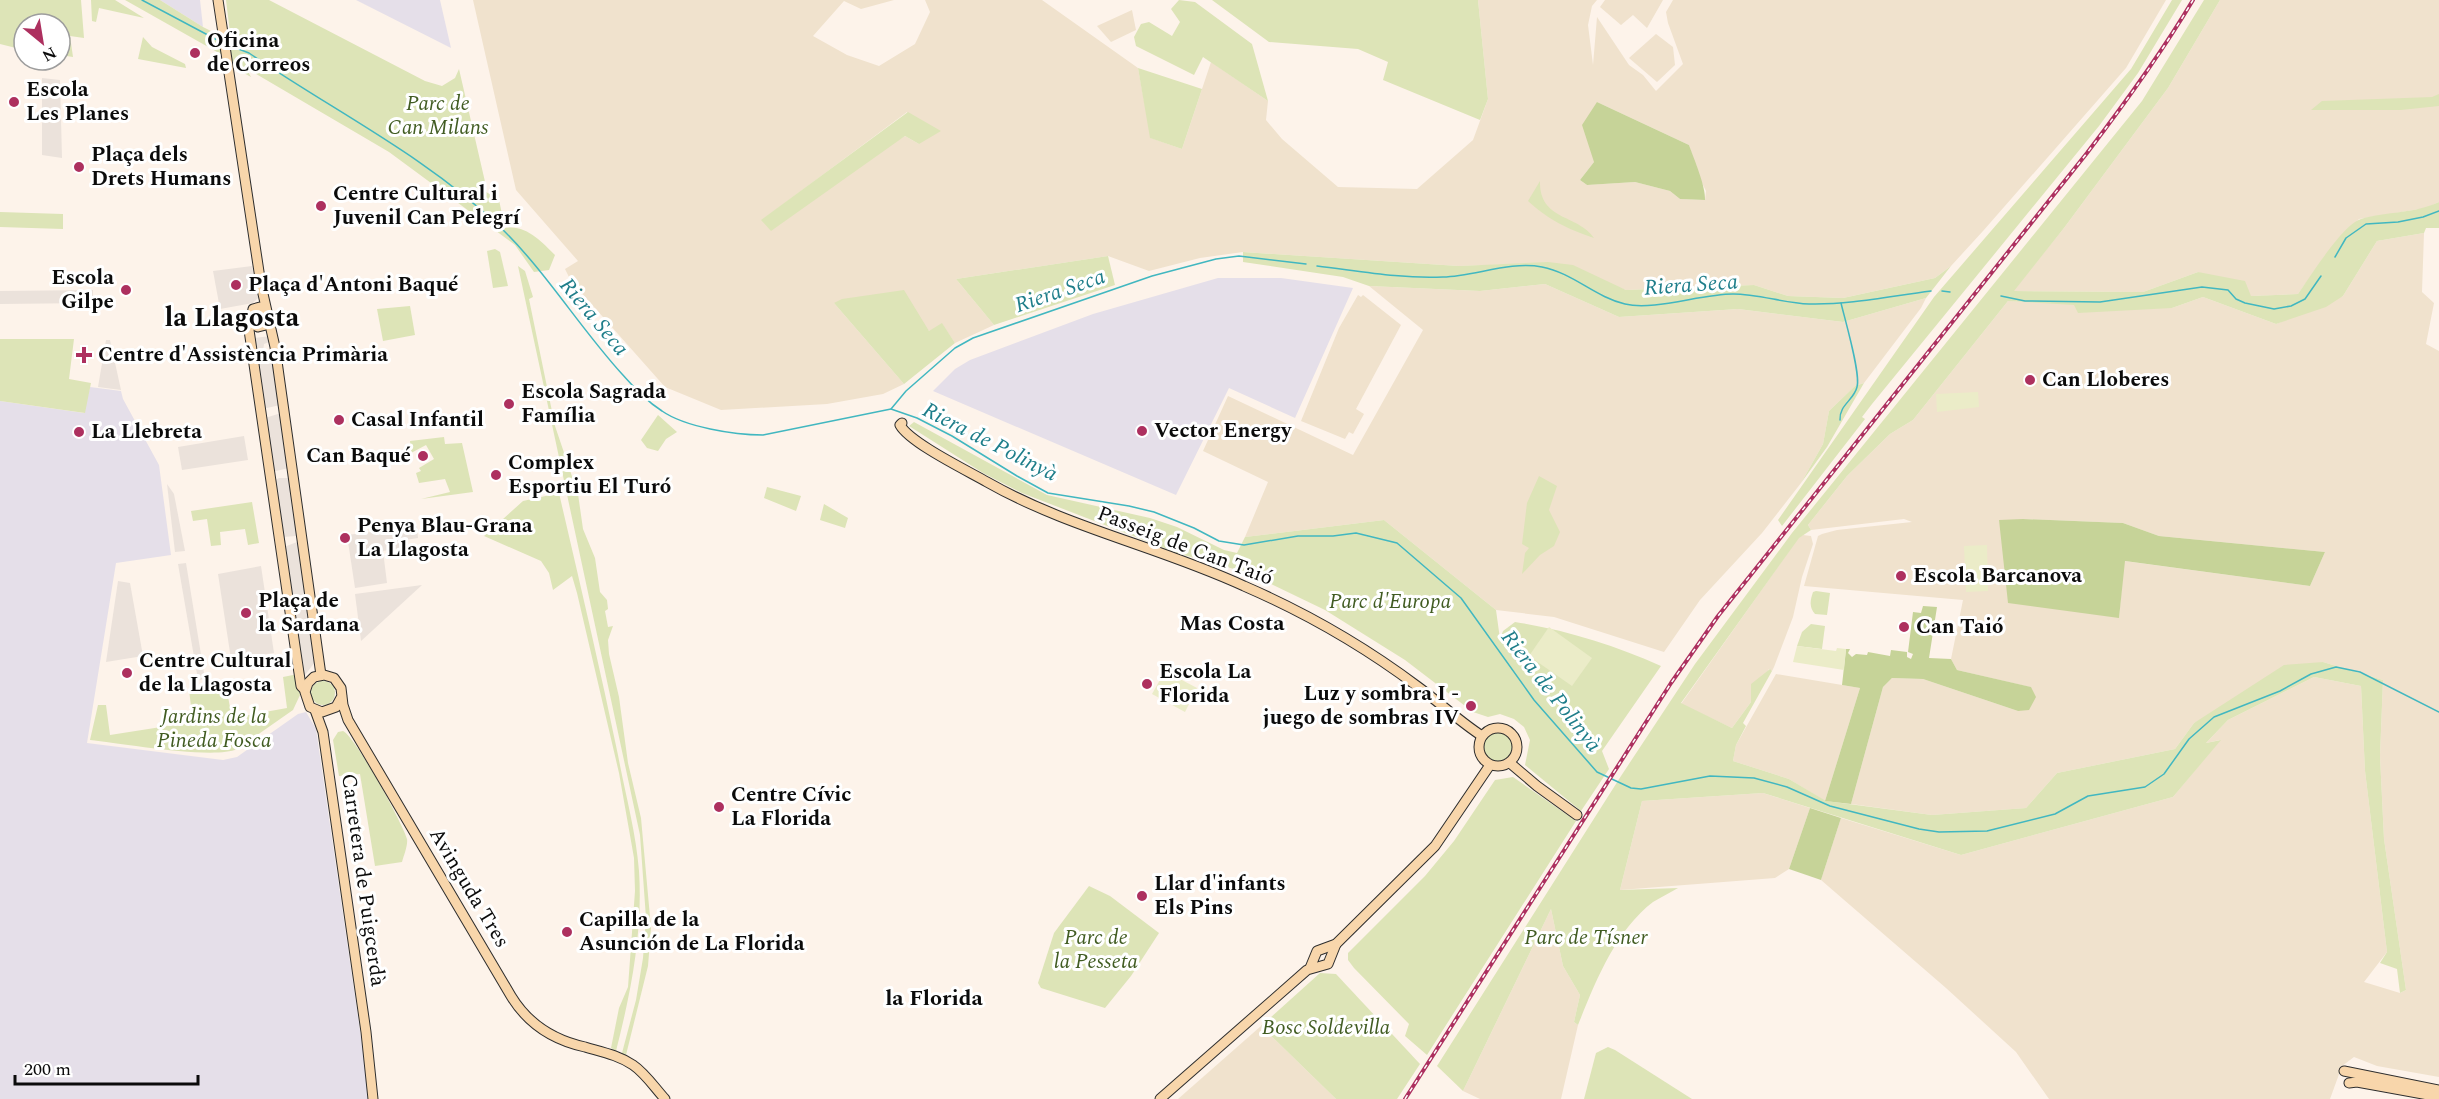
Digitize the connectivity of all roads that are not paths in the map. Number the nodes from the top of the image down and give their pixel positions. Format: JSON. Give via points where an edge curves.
{"nodes":[{"id":1,"x":218,"y":0,"type":"edge"},
{"id":2,"x":261,"y":288,"type":"junction"},
{"id":3,"x":257,"y":308,"type":"junction"},
{"id":4,"x":268,"y":316,"type":"junction"},
{"id":5,"x":250,"y":319,"type":"junction"},
{"id":6,"x":902,"y":423,"type":"dead end"},
{"id":7,"x":321,"y":675,"type":"junction"},
{"id":8,"x":305,"y":690,"type":"junction"},
{"id":9,"x":342,"y":696,"type":"junction"},
{"id":10,"x":315,"y":710,"type":"junction"},
{"id":11,"x":330,"y":711,"type":"junction"},
{"id":12,"x":348,"y":720,"type":"junction"},
{"id":13,"x":323,"y":732,"type":"junction"},
{"id":14,"x":1482,"y":736,"type":"junction"},
{"id":15,"x":1510,"y":763,"type":"junction"},
{"id":16,"x":1490,"y":765,"type":"junction"},
{"id":17,"x":1577,"y":815,"type":"dead end"},
{"id":18,"x":1329,"y":953,"type":"junction"},
{"id":19,"x":1315,"y":964,"type":"junction"},
{"id":20,"x":366,"y":1032,"type":"junction"},
{"id":21,"x":2344,"y":1071,"type":"dead end"},
{"id":22,"x":2439,"y":1090,"type":"edge"},
{"id":23,"x":2439,"y":1097,"type":"edge"},
{"id":24,"x":374,"y":1099,"type":"edge"},
{"id":25,"x":379,"y":1099,"type":"edge"},
{"id":26,"x":665,"y":1099,"type":"edge"},
{"id":27,"x":1160,"y":1099,"type":"edge"},
{"id":28,"x":2426,"y":1099,"type":"edge"}],
"edges":[{"from":1,"to":2,"type":"main road"},
{"from":2,"to":3,"type":"main road"},
{"from":2,"to":4,"type":"main road"},
{"from":3,"to":4,"type":"main road"},
{"from":3,"to":5,"type":"main road","via":[[250,312]]},
{"from":4,"to":5,"type":"main road","via":[[268,323],[262,327]]},
{"from":4,"to":7,"type":"main road"},
{"from":5,"to":8,"type":"main road","via":[[296,653]]},
{"from":6,"to":14,"type":"main road","name":"Passeig de Can Taió","via":[[902,429],[921,443],[1004,492],[1081,525],[1221,575],[1331,630],[1416,685]]},
{"from":7,"to":8,"type":"main road","via":[[310,680]]},
{"from":7,"to":9,"type":"main road","via":[[337,681]]},
{"from":8,"to":10,"type":"main road","via":[[307,702]]},
{"from":9,"to":11,"type":"main road"},
{"from":9,"to":12,"type":"main road","name":"Avinguda Tres"},
{"from":10,"to":11,"type":"main road"},
{"from":10,"to":13,"type":"main road","name":"Carretera de Puigcerdà"},
{"from":11,"to":12,"type":"main road"},
{"from":11,"to":13,"type":"main road","name":"Carretera de Puigcerdà"},
{"from":12,"to":26,"type":"main road","name":"Avinguda Tres","via":[[518,1006],[544,1032],[606,1051],[634,1066]]},
{"from":13,"to":20,"type":"main road","name":"Carretera de Puigcerdà"},
{"from":14,"to":15,"type":"main road","via":[[1501,728],[1516,737],[1518,747]]},
{"from":14,"to":16,"type":"main road","via":[[1480,754]]},
{"from":15,"to":16,"type":"main road"},
{"from":15,"to":17,"type":"main road"},
{"from":16,"to":18,"type":"main road","via":[[1434,847]]},
{"from":18,"to":19,"type":"main road","via":[[1328,964]]},
{"from":18,"to":19,"type":"main road","via":[[1319,950]]},
{"from":19,"to":27,"type":"main road"},
{"from":20,"to":24,"type":"main road","name":"Carretera de Puigcerdà"},
{"from":20,"to":25,"type":"main road","name":"Carretera de Puigcerdà"},
{"from":21,"to":22,"type":"main road"},
{"from":23,"to":28,"type":"main road","via":[[2346,1083]]}]}
